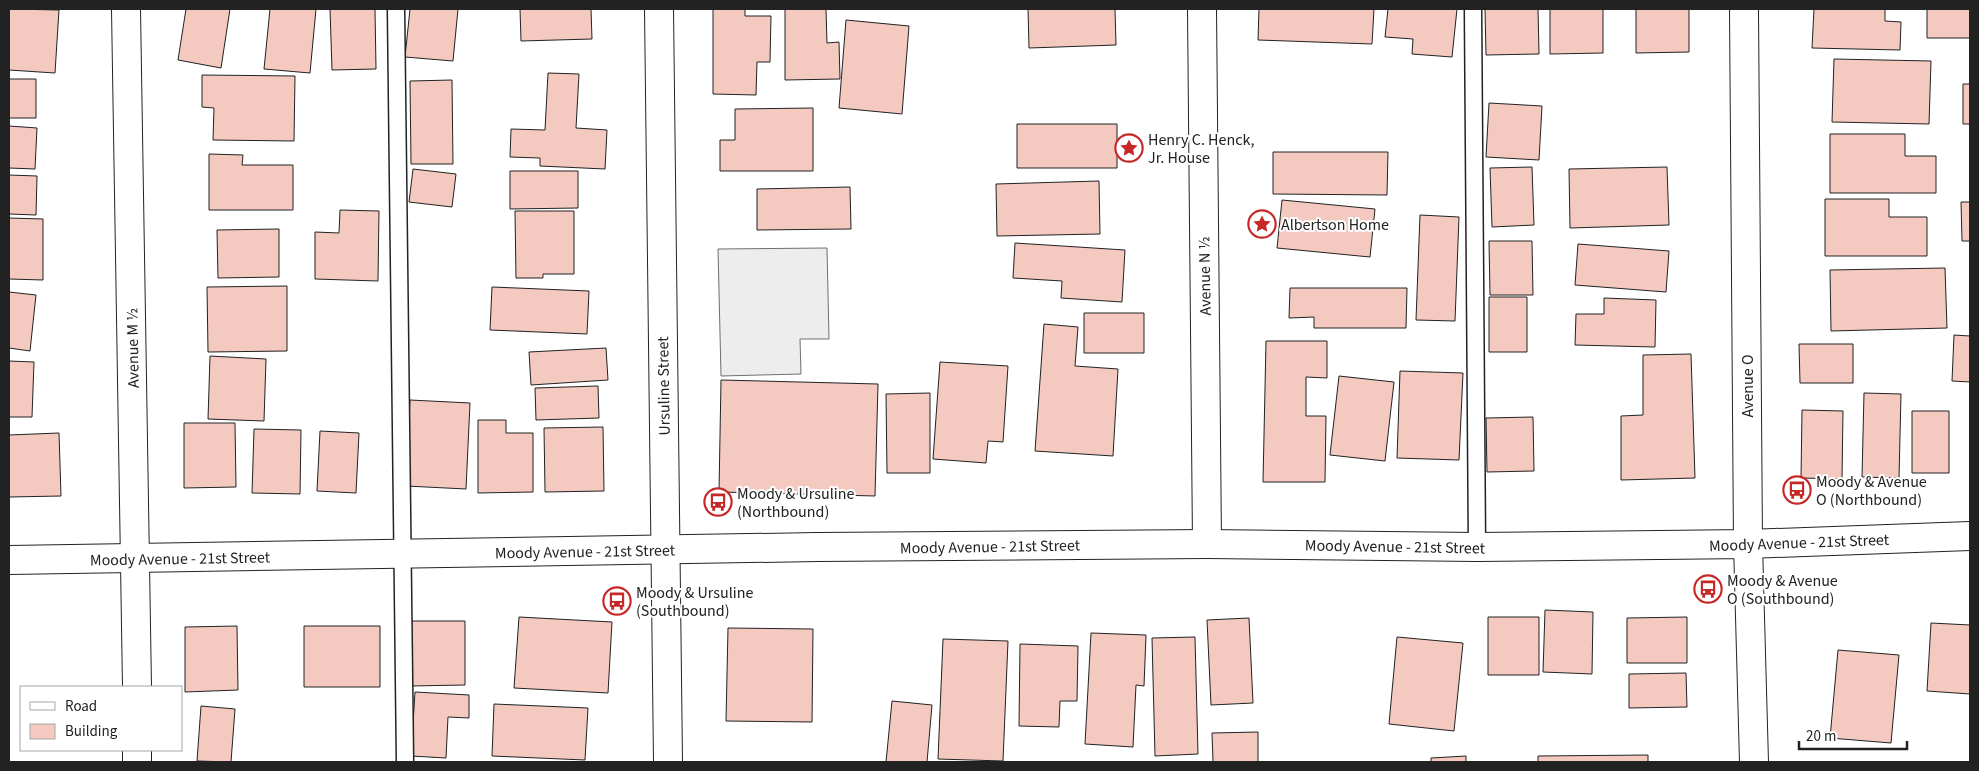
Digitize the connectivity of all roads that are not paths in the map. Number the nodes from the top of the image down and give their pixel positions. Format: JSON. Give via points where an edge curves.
{"nodes":[{"id":1,"x":126,"y":9,"type":"edge"},
{"id":2,"x":396,"y":9,"type":"edge"},
{"id":3,"x":659,"y":9,"type":"edge"},
{"id":4,"x":1202,"y":9,"type":"edge"},
{"id":5,"x":1473,"y":9,"type":"edge"},
{"id":6,"x":1744,"y":9,"type":"edge"},
{"id":7,"x":1970,"y":536,"type":"edge"},
{"id":8,"x":1207,"y":544,"type":"junction"},
{"id":9,"x":1748,"y":544,"type":"junction"},
{"id":10,"x":1477,"y":547,"type":"junction"},
{"id":11,"x":665,"y":550,"type":"junction"},
{"id":12,"x":402,"y":554,"type":"junction"},
{"id":13,"x":136,"y":558,"type":"junction"},
{"id":14,"x":9,"y":560,"type":"edge"},
{"id":15,"x":137,"y":686,"type":"edge"},
{"id":16,"x":405,"y":762,"type":"edge"},
{"id":17,"x":668,"y":762,"type":"edge"},
{"id":18,"x":1754,"y":762,"type":"edge"}],
"edges":[{"from":1,"to":13,"type":"street","name":"Avenue M ½"},
{"from":2,"to":12,"type":"lane"},
{"from":3,"to":11,"type":"street","name":"Ursuline Street"},
{"from":4,"to":8,"type":"street","name":"Avenue N ½"},
{"from":5,"to":10,"type":"lane"},
{"from":6,"to":9,"type":"street","name":"Avenue O"},
{"from":7,"to":9,"type":"street","name":"Moody Avenue - 21st Street"},
{"from":8,"to":10,"type":"street","name":"Moody Avenue - 21st Street"},
{"from":8,"to":11,"type":"street","name":"Moody Avenue - 21st Street"},
{"from":9,"to":10,"type":"street","name":"Moody Avenue - 21st Street"},
{"from":9,"to":18,"type":"street","name":"Avenue O"},
{"from":11,"to":12,"type":"street","name":"Moody Avenue - 21st Street"},
{"from":11,"to":17,"type":"street","name":"Ursuline Street"},
{"from":12,"to":13,"type":"street","name":"Moody Avenue - 21st Street"},
{"from":12,"to":16,"type":"lane"},
{"from":13,"to":14,"type":"street","name":"Moody Avenue - 21st Street"},
{"from":13,"to":15,"type":"street","name":"Avenue M ½"}]}
